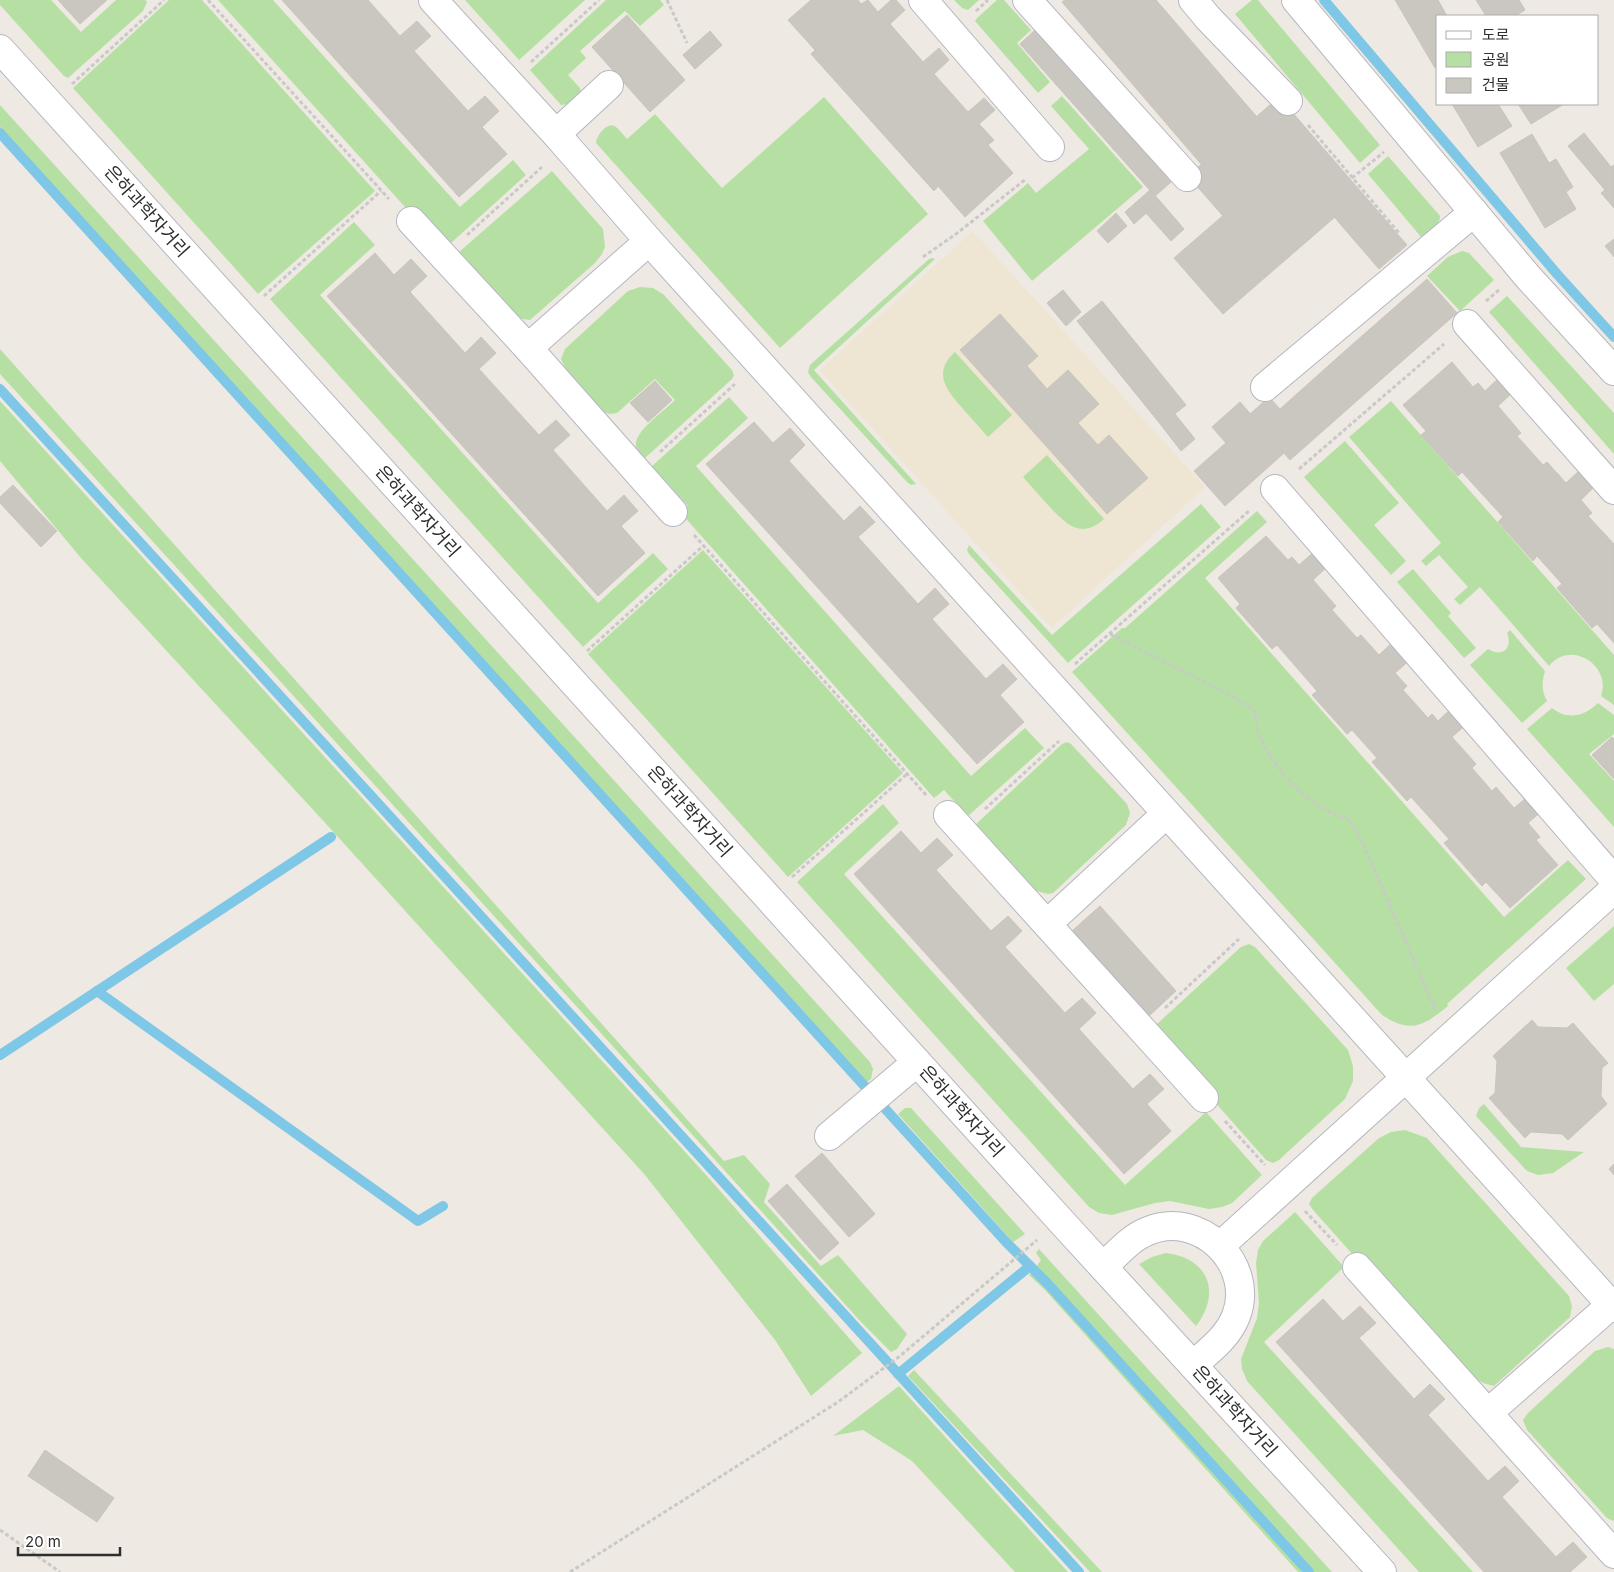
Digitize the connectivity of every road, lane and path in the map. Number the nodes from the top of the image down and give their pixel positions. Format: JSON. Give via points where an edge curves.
{"nodes":[{"id":1,"x":164,"y":0,"type":"edge"},
{"id":2,"x":208,"y":0,"type":"edge"},
{"id":3,"x":433,"y":0,"type":"edge"},
{"id":4,"x":599,"y":0,"type":"edge"},
{"id":5,"x":667,"y":0,"type":"edge"},
{"id":6,"x":923,"y":0,"type":"edge"},
{"id":7,"x":988,"y":0,"type":"edge"},
{"id":8,"x":1193,"y":0,"type":"edge"},
{"id":9,"x":1296,"y":0,"type":"edge"},
{"id":10,"x":1032,"y":2,"type":"edge"},
{"id":11,"x":975,"y":12,"type":"dead end"},
{"id":12,"x":687,"y":43,"type":"dead end"},
{"id":13,"x":0,"y":49,"type":"edge"},
{"id":14,"x":529,"y":63,"type":"dead end"},
{"id":15,"x":609,"y":85,"type":"dead end"},
{"id":16,"x":68,"y":88,"type":"dead end"},
{"id":17,"x":1288,"y":101,"type":"joint"},
{"id":18,"x":556,"y":134,"type":"junction"},
{"id":19,"x":1050,"y":147,"type":"dead end"},
{"id":20,"x":1390,"y":147,"type":"dead end"},
{"id":21,"x":543,"y":166,"type":"dead end"},
{"id":22,"x":1187,"y":177,"type":"dead end"},
{"id":23,"x":1352,"y":178,"type":"junction"},
{"id":24,"x":1026,"y":179,"type":"dead end"},
{"id":25,"x":381,"y":191,"type":"junction"},
{"id":26,"x":1474,"y":212,"type":"junction"},
{"id":27,"x":411,"y":221,"type":"joint"},
{"id":28,"x":649,"y":241,"type":"junction"},
{"id":29,"x":444,"y":256,"type":"junction"},
{"id":30,"x":923,"y":257,"type":"dead end"},
{"id":31,"x":1420,"y":257,"type":"junction"},
{"id":32,"x":260,"y":300,"type":"dead end"},
{"id":33,"x":1467,"y":324,"type":"dead end"},
{"id":34,"x":528,"y":348,"type":"junction"},
{"id":35,"x":1614,"y":372,"type":"edge"},
{"id":36,"x":737,"y":382,"type":"dead end"},
{"id":37,"x":1265,"y":388,"type":"dead end"},
{"id":38,"x":638,"y":473,"type":"junction"},
{"id":39,"x":1275,"y":490,"type":"dead end"},
{"id":40,"x":1614,"y":490,"type":"edge"},
{"id":41,"x":673,"y":512,"type":"joint"},
{"id":42,"x":703,"y":546,"type":"junction"},
{"id":43,"x":1110,"y":634,"type":"dead end"},
{"id":44,"x":582,"y":655,"type":"dead end"},
{"id":45,"x":1062,"y":738,"type":"dead end"},
{"id":46,"x":907,"y":774,"type":"junction"},
{"id":47,"x":1166,"y":814,"type":"junction"},
{"id":48,"x":956,"y":823,"type":"junction"},
{"id":49,"x":1614,"y":880,"type":"edge"},
{"id":50,"x":787,"y":882,"type":"dead end"},
{"id":51,"x":1614,"y":889,"type":"edge"},
{"id":52,"x":1047,"y":924,"type":"junction"},
{"id":53,"x":1242,"y":936,"type":"dead end"},
{"id":54,"x":1436,"y":1010,"type":"dead end"},
{"id":55,"x":1142,"y":1030,"type":"junction"},
{"id":56,"x":917,"y":1062,"type":"junction"},
{"id":57,"x":1405,"y":1078,"type":"junction"},
{"id":58,"x":1204,"y":1098,"type":"joint"},
{"id":59,"x":829,"y":1136,"type":"dead end"},
{"id":60,"x":1271,"y":1171,"type":"dead end"},
{"id":61,"x":1304,"y":1209,"type":"dead end"},
{"id":62,"x":1060,"y":1220,"type":"junction"},
{"id":63,"x":1220,"y":1246,"type":"junction"},
{"id":64,"x":1103,"y":1267,"type":"junction"},
{"id":65,"x":1357,"y":1267,"type":"joint"},
{"id":66,"x":1612,"y":1307,"type":"edge"},
{"id":67,"x":1193,"y":1365,"type":"junction"},
{"id":68,"x":1489,"y":1412,"type":"junction"},
{"id":69,"x":0,"y":1530,"type":"edge"},
{"id":70,"x":1612,"y":1548,"type":"edge"},
{"id":71,"x":60,"y":1572,"type":"edge"},
{"id":72,"x":570,"y":1572,"type":"edge"},
{"id":73,"x":1382,"y":1572,"type":"edge"}],
"edges":[{"from":1,"to":16,"type":"path"},
{"from":2,"to":25,"type":"path"},
{"from":3,"to":18,"type":"street"},
{"from":4,"to":14,"type":"path"},
{"from":5,"to":12,"type":"path"},
{"from":6,"to":19,"type":"street"},
{"from":7,"to":11,"type":"path"},
{"from":8,"to":17,"type":"street"},
{"from":9,"to":26,"type":"street"},
{"from":10,"to":22,"type":"street"},
{"from":13,"to":56,"type":"street","name":"은하과학자거리"},
{"from":15,"to":18,"type":"street"},
{"from":17,"to":23,"type":"path"},
{"from":18,"to":28,"type":"street"},
{"from":20,"to":23,"type":"path"},
{"from":21,"to":29,"type":"path"},
{"from":23,"to":31,"type":"path"},
{"from":24,"to":30,"type":"path"},
{"from":25,"to":27,"type":"path"},
{"from":25,"to":32,"type":"path"},
{"from":26,"to":31,"type":"street"},
{"from":26,"to":35,"type":"street"},
{"from":27,"to":29,"type":"street"},
{"from":28,"to":34,"type":"street"},
{"from":28,"to":47,"type":"street"},
{"from":29,"to":34,"type":"street"},
{"from":31,"to":37,"type":"street"},
{"from":33,"to":40,"type":"street"},
{"from":34,"to":38,"type":"street"},
{"from":36,"to":38,"type":"path"},
{"from":38,"to":41,"type":"street"},
{"from":39,"to":49,"type":"street"},
{"from":41,"to":42,"type":"path"},
{"from":42,"to":44,"type":"path"},
{"from":42,"to":46,"type":"path"},
{"from":43,"to":54,"type":"path","via":[[1234,697],[1255,711],[1259,734],[1274,764],[1309,800],[1336,816],[1350,820]]},
{"from":45,"to":48,"type":"path"},
{"from":46,"to":48,"type":"path"},
{"from":46,"to":50,"type":"path"},
{"from":47,"to":52,"type":"street"},
{"from":47,"to":57,"type":"street"},
{"from":48,"to":52,"type":"street"},
{"from":51,"to":57,"type":"street"},
{"from":52,"to":55,"type":"street"},
{"from":53,"to":55,"type":"path"},
{"from":55,"to":58,"type":"street"},
{"from":56,"to":59,"type":"street"},
{"from":56,"to":62,"type":"street","name":"은하과학자거리"},
{"from":57,"to":63,"type":"street"},
{"from":57,"to":66,"type":"street"},
{"from":58,"to":60,"type":"path"},
{"from":61,"to":65,"type":"path"},
{"from":62,"to":64,"type":"street","name":"은하과학자거리"},
{"from":62,"to":72,"type":"path","via":[[877,1374]]},
{"from":63,"to":64,"type":"street","via":[[1194,1230],[1164,1226],[1136,1236]]},
{"from":63,"to":67,"type":"street","via":[[1236,1270],[1239,1285],[1236,1315],[1220,1341]]},
{"from":64,"to":67,"type":"street","name":"은하과학자거리"},
{"from":65,"to":68,"type":"street"},
{"from":66,"to":68,"type":"street"},
{"from":67,"to":73,"type":"street","name":"은하과학자거리"},
{"from":68,"to":70,"type":"street"},
{"from":69,"to":71,"type":"path"}]}
